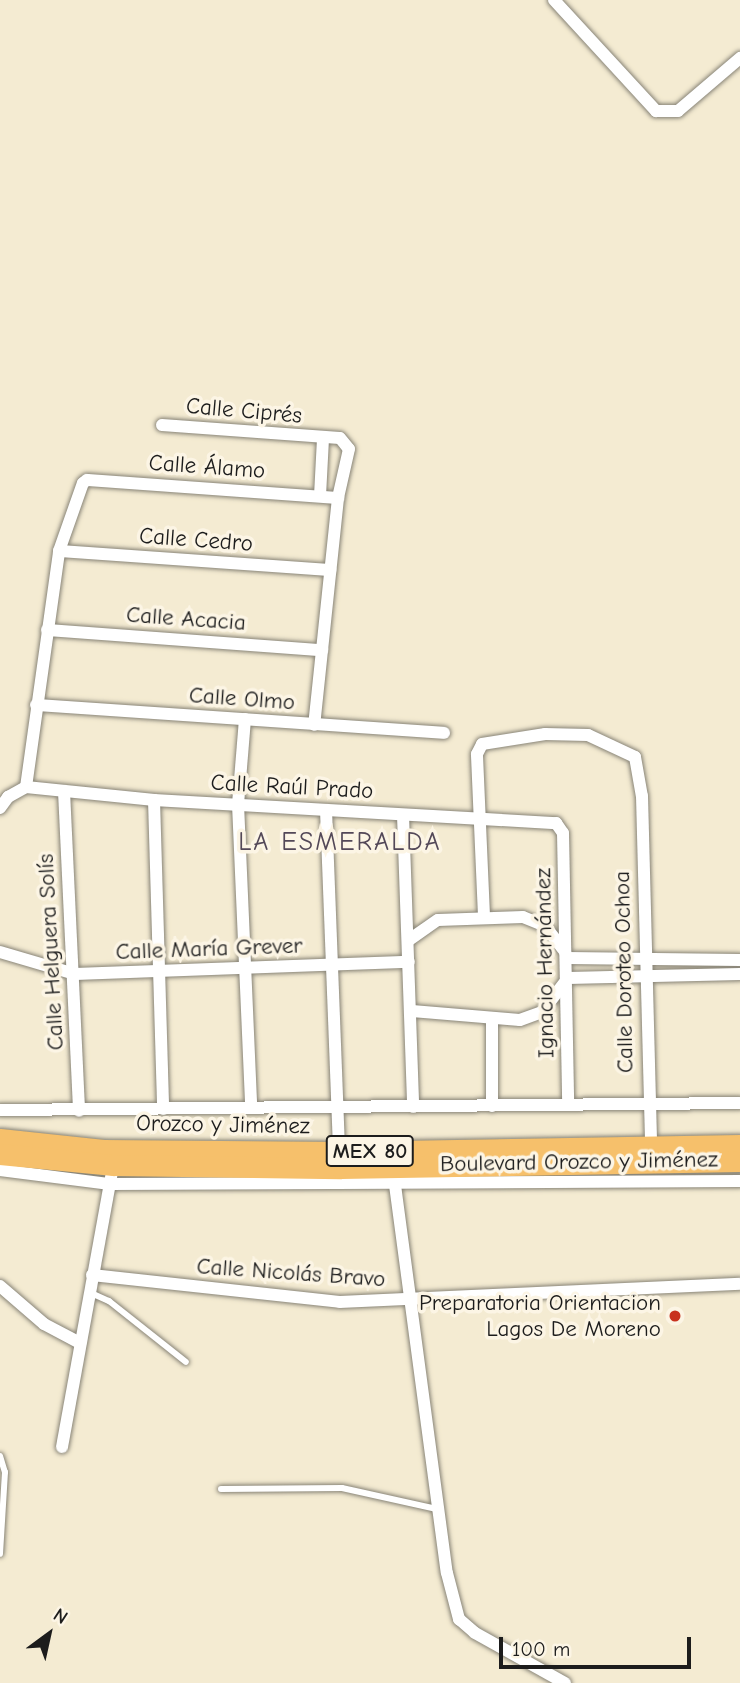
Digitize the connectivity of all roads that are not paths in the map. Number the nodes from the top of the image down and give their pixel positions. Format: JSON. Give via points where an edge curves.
{"nodes":[{"id":1,"x":554,"y":0,"type":"edge"},
{"id":2,"x":740,"y":58,"type":"edge"},
{"id":3,"x":162,"y":425,"type":"dead end"},
{"id":4,"x":323,"y":438,"type":"junction"},
{"id":5,"x":320,"y":496,"type":"junction"},
{"id":6,"x":338,"y":498,"type":"junction"},
{"id":7,"x":59,"y":551,"type":"junction"},
{"id":8,"x":330,"y":570,"type":"junction"},
{"id":9,"x":47,"y":630,"type":"junction"},
{"id":10,"x":322,"y":650,"type":"junction"},
{"id":11,"x":36,"y":705,"type":"junction"},
{"id":12,"x":245,"y":719,"type":"junction"},
{"id":13,"x":314,"y":725,"type":"junction"},
{"id":14,"x":444,"y":733,"type":"dead end"},
{"id":15,"x":26,"y":787,"type":"junction"},
{"id":16,"x":64,"y":791,"type":"junction"},
{"id":17,"x":153,"y":800,"type":"junction"},
{"id":18,"x":238,"y":804,"type":"junction"},
{"id":19,"x":0,"y":808,"type":"edge"},
{"id":20,"x":326,"y":810,"type":"junction"},
{"id":21,"x":403,"y":815,"type":"junction"},
{"id":22,"x":482,"y":820,"type":"junction"},
{"id":23,"x":556,"y":823,"type":"joint"},
{"id":24,"x":484,"y":916,"type":"junction"},
{"id":25,"x":409,"y":940,"type":"junction"},
{"id":26,"x":0,"y":953,"type":"edge"},
{"id":27,"x":567,"y":957,"type":"junction"},
{"id":28,"x":645,"y":960,"type":"junction"},
{"id":29,"x":740,"y":960,"type":"edge"},
{"id":30,"x":409,"y":962,"type":"junction"},
{"id":31,"x":329,"y":965,"type":"junction"},
{"id":32,"x":243,"y":970,"type":"junction"},
{"id":33,"x":160,"y":973,"type":"junction"},
{"id":34,"x":75,"y":974,"type":"junction"},
{"id":35,"x":740,"y":975,"type":"edge"},
{"id":36,"x":645,"y":977,"type":"junction"},
{"id":37,"x":568,"y":978,"type":"junction"},
{"id":38,"x":412,"y":1011,"type":"junction"},
{"id":39,"x":492,"y":1019,"type":"junction"},
{"id":40,"x":647,"y":1103,"type":"junction"},
{"id":41,"x":740,"y":1103,"type":"edge"},
{"id":42,"x":568,"y":1105,"type":"junction"},
{"id":43,"x":492,"y":1106,"type":"junction"},
{"id":44,"x":251,"y":1107,"type":"junction"},
{"id":45,"x":413,"y":1107,"type":"junction"},
{"id":46,"x":337,"y":1108,"type":"junction"},
{"id":47,"x":163,"y":1109,"type":"junction"},
{"id":48,"x":0,"y":1110,"type":"edge"},
{"id":49,"x":79,"y":1111,"type":"junction"},
{"id":50,"x":0,"y":1139,"type":"edge"},
{"id":51,"x":740,"y":1145,"type":"edge"},
{"id":52,"x":651,"y":1146,"type":"junction"},
{"id":53,"x":339,"y":1152,"type":"junction"},
{"id":54,"x":0,"y":1154,"type":"edge"},
{"id":55,"x":740,"y":1161,"type":"edge"},
{"id":56,"x":0,"y":1170,"type":"edge"},
{"id":57,"x":111,"y":1175,"type":"junction"},
{"id":58,"x":740,"y":1181,"type":"edge"},
{"id":59,"x":395,"y":1185,"type":"junction"},
{"id":60,"x":92,"y":1275,"type":"junction"},
{"id":61,"x":740,"y":1284,"type":"edge"},
{"id":62,"x":0,"y":1286,"type":"edge"},
{"id":63,"x":89,"y":1293,"type":"junction"},
{"id":64,"x":409,"y":1301,"type":"junction"},
{"id":65,"x":80,"y":1343,"type":"junction"},
{"id":66,"x":186,"y":1362,"type":"dead end"},
{"id":67,"x":62,"y":1447,"type":"dead end"},
{"id":68,"x":0,"y":1456,"type":"edge"},
{"id":69,"x":221,"y":1489,"type":"dead end"},
{"id":70,"x":438,"y":1509,"type":"junction"},
{"id":71,"x":0,"y":1554,"type":"edge"},
{"id":72,"x":565,"y":1683,"type":"edge"}],
"edges":[{"from":1,"to":2,"type":"street","via":[[656,111],[678,111]]},
{"from":3,"to":4,"type":"street","name":"Calle Ciprés"},
{"from":4,"to":5,"type":"street","name":"Calle Ciprés"},
{"from":4,"to":6,"type":"street","name":"Calle Ciprés","via":[[340,438],[349,449]]},
{"from":5,"to":6,"type":"street","name":"Calle Álamo"},
{"from":5,"to":7,"type":"street","name":"Calle Álamo","via":[[87,480],[78,488]]},
{"from":6,"to":8,"type":"street"},
{"from":7,"to":8,"type":"street","name":"Calle Cedro"},
{"from":7,"to":9,"type":"street"},
{"from":8,"to":10,"type":"street"},
{"from":9,"to":10,"type":"street","name":"Calle Acacia"},
{"from":9,"to":11,"type":"street"},
{"from":10,"to":13,"type":"street"},
{"from":11,"to":12,"type":"street","name":"Calle Olmo"},
{"from":11,"to":15,"type":"street"},
{"from":12,"to":13,"type":"street","name":"Calle Olmo"},
{"from":12,"to":18,"type":"street"},
{"from":13,"to":14,"type":"street","name":"Calle Olmo"},
{"from":15,"to":16,"type":"street","name":"Calle Raúl Prado"},
{"from":15,"to":19,"type":"street","via":[[8,797]]},
{"from":16,"to":17,"type":"street","name":"Calle Raúl Prado"},
{"from":16,"to":34,"type":"street","name":"Calle Helguera Solís"},
{"from":17,"to":18,"type":"street","name":"Calle Raúl Prado"},
{"from":17,"to":33,"type":"street"},
{"from":18,"to":20,"type":"street","name":"Calle Raúl Prado"},
{"from":18,"to":32,"type":"street"},
{"from":20,"to":21,"type":"street","name":"Calle Raúl Prado"},
{"from":20,"to":31,"type":"street"},
{"from":21,"to":22,"type":"street","name":"Calle Raúl Prado"},
{"from":21,"to":25,"type":"street"},
{"from":22,"to":23,"type":"street","name":"Calle Raúl Prado"},
{"from":22,"to":24,"type":"street"},
{"from":22,"to":28,"type":"street","name":"Calle Doroteo Ochoa","via":[[477,754],[489,739],[588,734],[635,757],[642,796]]},
{"from":23,"to":27,"type":"street","name":"Ignacio Hernández","via":[[563,833]]},
{"from":24,"to":25,"type":"street","via":[[438,920]]},
{"from":24,"to":27,"type":"street","via":[[523,917],[545,926]]},
{"from":25,"to":30,"type":"street"},
{"from":26,"to":34,"type":"street","name":"Calle María Grever"},
{"from":27,"to":28,"type":"street"},
{"from":27,"to":37,"type":"street","name":"Ignacio Hernández"},
{"from":28,"to":29,"type":"street"},
{"from":28,"to":36,"type":"street","name":"Calle Doroteo Ochoa"},
{"from":30,"to":31,"type":"street","name":"Calle María Grever"},
{"from":30,"to":38,"type":"street"},
{"from":31,"to":32,"type":"street","name":"Calle María Grever"},
{"from":31,"to":46,"type":"street"},
{"from":32,"to":33,"type":"street","name":"Calle María Grever"},
{"from":32,"to":44,"type":"street"},
{"from":33,"to":34,"type":"street","name":"Calle María Grever"},
{"from":33,"to":47,"type":"street"},
{"from":34,"to":49,"type":"street","name":"Calle Helguera Solís"},
{"from":35,"to":36,"type":"street"},
{"from":36,"to":37,"type":"street"},
{"from":36,"to":40,"type":"street","name":"Calle Doroteo Ochoa"},
{"from":37,"to":39,"type":"street","via":[[542,1012],[520,1020]]},
{"from":37,"to":42,"type":"street","name":"Ignacio Hernández"},
{"from":38,"to":39,"type":"street"},
{"from":38,"to":45,"type":"street"},
{"from":39,"to":43,"type":"street"},
{"from":40,"to":41,"type":"street","number":"MEX 80"},
{"from":40,"to":42,"type":"street","number":"MEX 80"},
{"from":40,"to":52,"type":"street","name":"Calle Doroteo Ochoa"},
{"from":42,"to":43,"type":"street","number":"MEX 80"},
{"from":43,"to":45,"type":"street","number":"MEX 80"},
{"from":44,"to":46,"type":"street","number":"MEX 80"},
{"from":44,"to":47,"type":"street","number":"MEX 80"},
{"from":45,"to":46,"type":"street","number":"MEX 80"},
{"from":46,"to":53,"type":"street"},
{"from":47,"to":49,"type":"street","number":"MEX 80"},
{"from":48,"to":49,"type":"street","number":"MEX 80"},
{"from":50,"to":53,"type":"highway","name":"Orozco y Jiménez","number":"MEX 80","via":[[103,1150]]},
{"from":51,"to":52,"type":"highway","name":"Orozco y Jiménez","number":"MEX 80"},
{"from":52,"to":53,"type":"highway","name":"Orozco y Jiménez","number":"MEX 80"},
{"from":54,"to":57,"type":"highway","name":"Orozco y Jiménez","number":"MEX 80"},
{"from":55,"to":57,"type":"highway","name":"Orozco y Jiménez","number":"MEX 80"},
{"from":56,"to":57,"type":"street","name":"Boulevard Orozco y Jiménez"},
{"from":57,"to":59,"type":"street","name":"Boulevard Orozco y Jiménez"},
{"from":57,"to":60,"type":"street"},
{"from":58,"to":59,"type":"street","name":"Boulevard Orozco y Jiménez"},
{"from":59,"to":64,"type":"street"},
{"from":60,"to":63,"type":"street"},
{"from":60,"to":64,"type":"street","name":"Calle Nicolás Bravo","via":[[340,1302]]},
{"from":61,"to":64,"type":"street","name":"Calle Nicolás Bravo"},
{"from":62,"to":65,"type":"street","via":[[44,1324]]},
{"from":63,"to":65,"type":"street"},
{"from":63,"to":66,"type":"lane","via":[[109,1301]]},
{"from":64,"to":70,"type":"street"},
{"from":65,"to":67,"type":"street"},
{"from":68,"to":71,"type":"lane","via":[[5,1472]]},
{"from":69,"to":70,"type":"lane","via":[[342,1489]]},
{"from":70,"to":72,"type":"street","via":[[459,1619],[475,1633]]}]}
